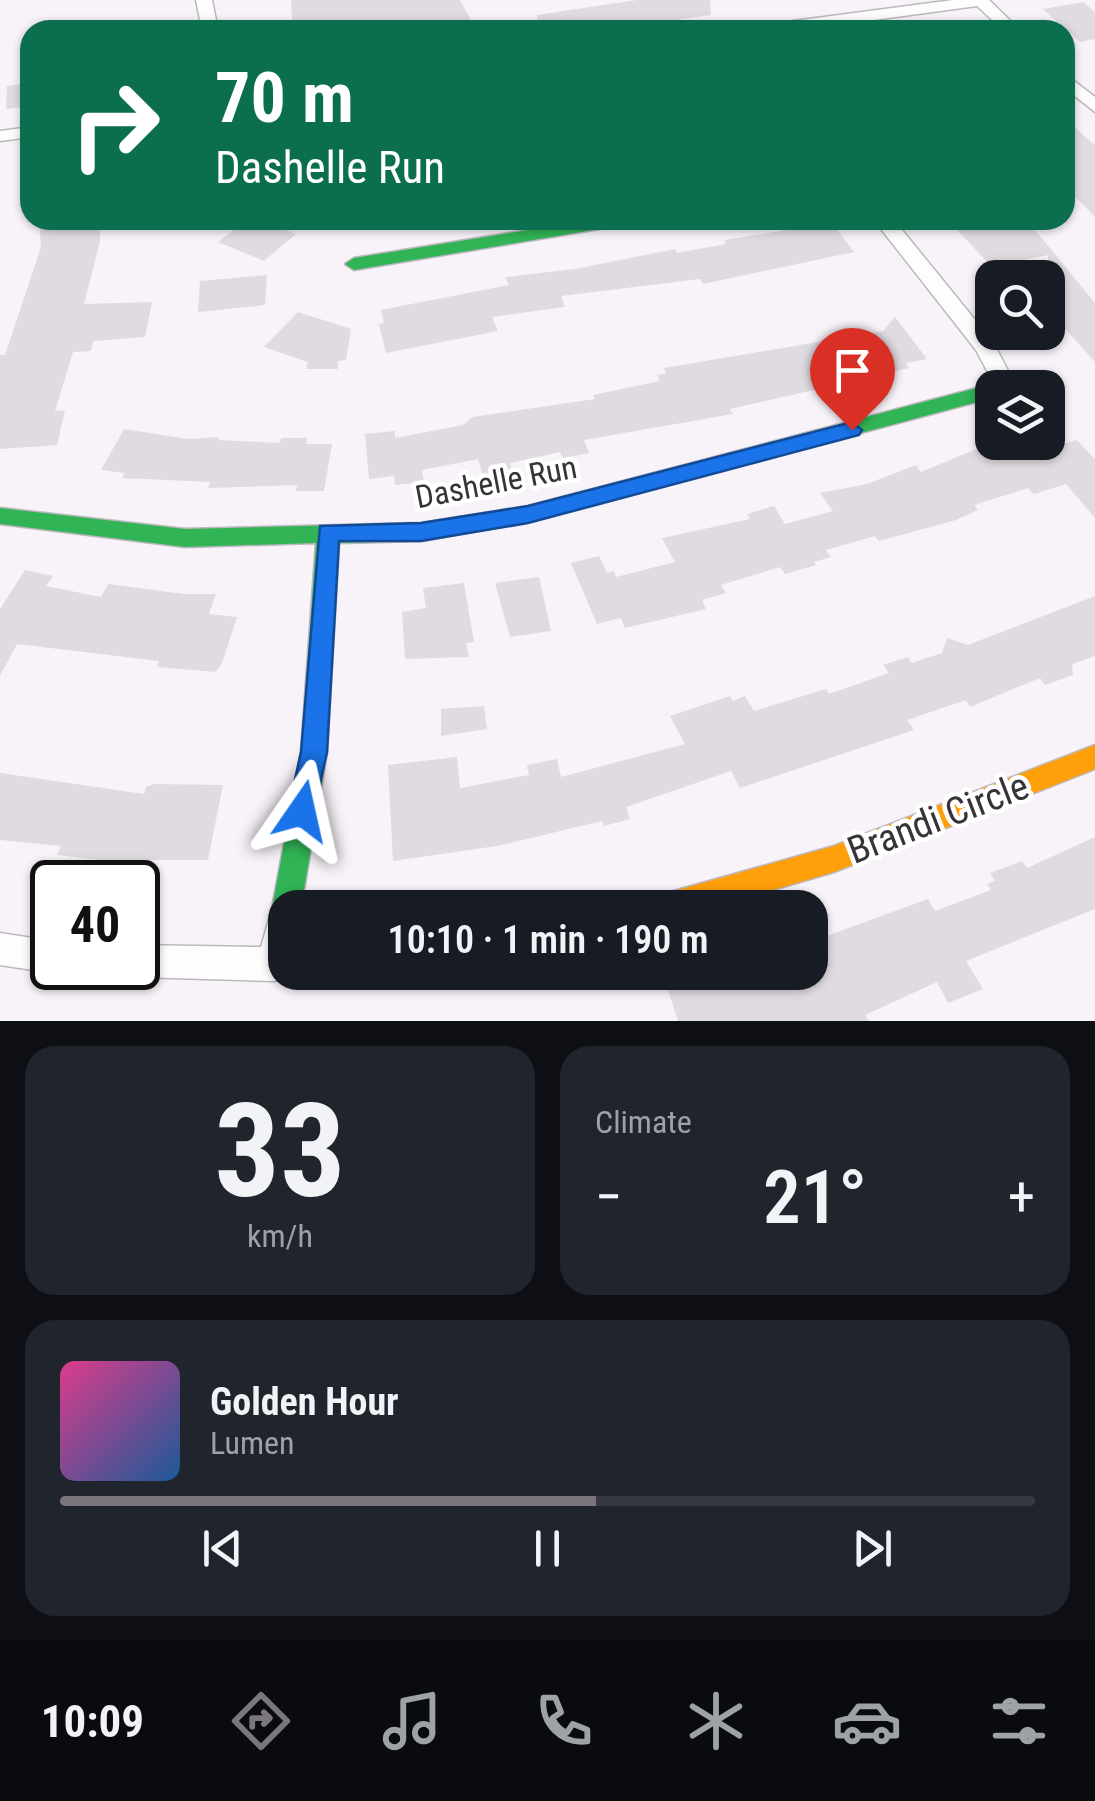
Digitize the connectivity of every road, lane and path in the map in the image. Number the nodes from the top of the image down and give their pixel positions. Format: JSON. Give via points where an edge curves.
{"nodes":[{"id":1,"x":980,"y":1,"type":"edge"},
{"id":2,"x":838,"y":20,"type":"edge"},
{"id":3,"x":1001,"y":20,"type":"edge"},
{"id":4,"x":1075,"y":88,"type":"edge"},
{"id":5,"x":1095,"y":107,"type":"edge"},
{"id":6,"x":563,"y":230,"type":"edge"},
{"id":7,"x":892,"y":230,"type":"edge"},
{"id":8,"x":354,"y":264,"type":"dead end"},
{"id":9,"x":999,"y":370,"type":"edge"},
{"id":10,"x":975,"y":396,"type":"edge"},
{"id":11,"x":0,"y":516,"type":"edge"},
{"id":12,"x":328,"y":532,"type":"junction"},
{"id":13,"x":1095,"y":756,"type":"edge"},
{"id":14,"x":290,"y":890,"type":"edge"},
{"id":15,"x":725,"y":890,"type":"edge"},
{"id":16,"x":0,"y":949,"type":"edge"},
{"id":17,"x":30,"y":954,"type":"edge"},
{"id":18,"x":160,"y":962,"type":"edge"},
{"id":19,"x":268,"y":965,"type":"edge"}],
"edges":[{"from":1,"to":2,"type":"street"},
{"from":1,"to":3,"type":"street"},
{"from":4,"to":5,"type":"street"},
{"from":6,"to":8,"type":"street"},
{"from":7,"to":9,"type":"street"},
{"from":10,"to":12,"type":"street","name":"Dashelle Run","via":[[528,514],[421,532]]},
{"from":11,"to":12,"type":"street","name":"Dashelle Run","via":[[185,538]]},
{"from":12,"to":14,"type":"street","via":[[314,752]]},
{"from":13,"to":15,"type":"street","name":"Brandi Circle","via":[[834,858]]},
{"from":16,"to":17,"type":"street"},
{"from":18,"to":19,"type":"street"}]}
